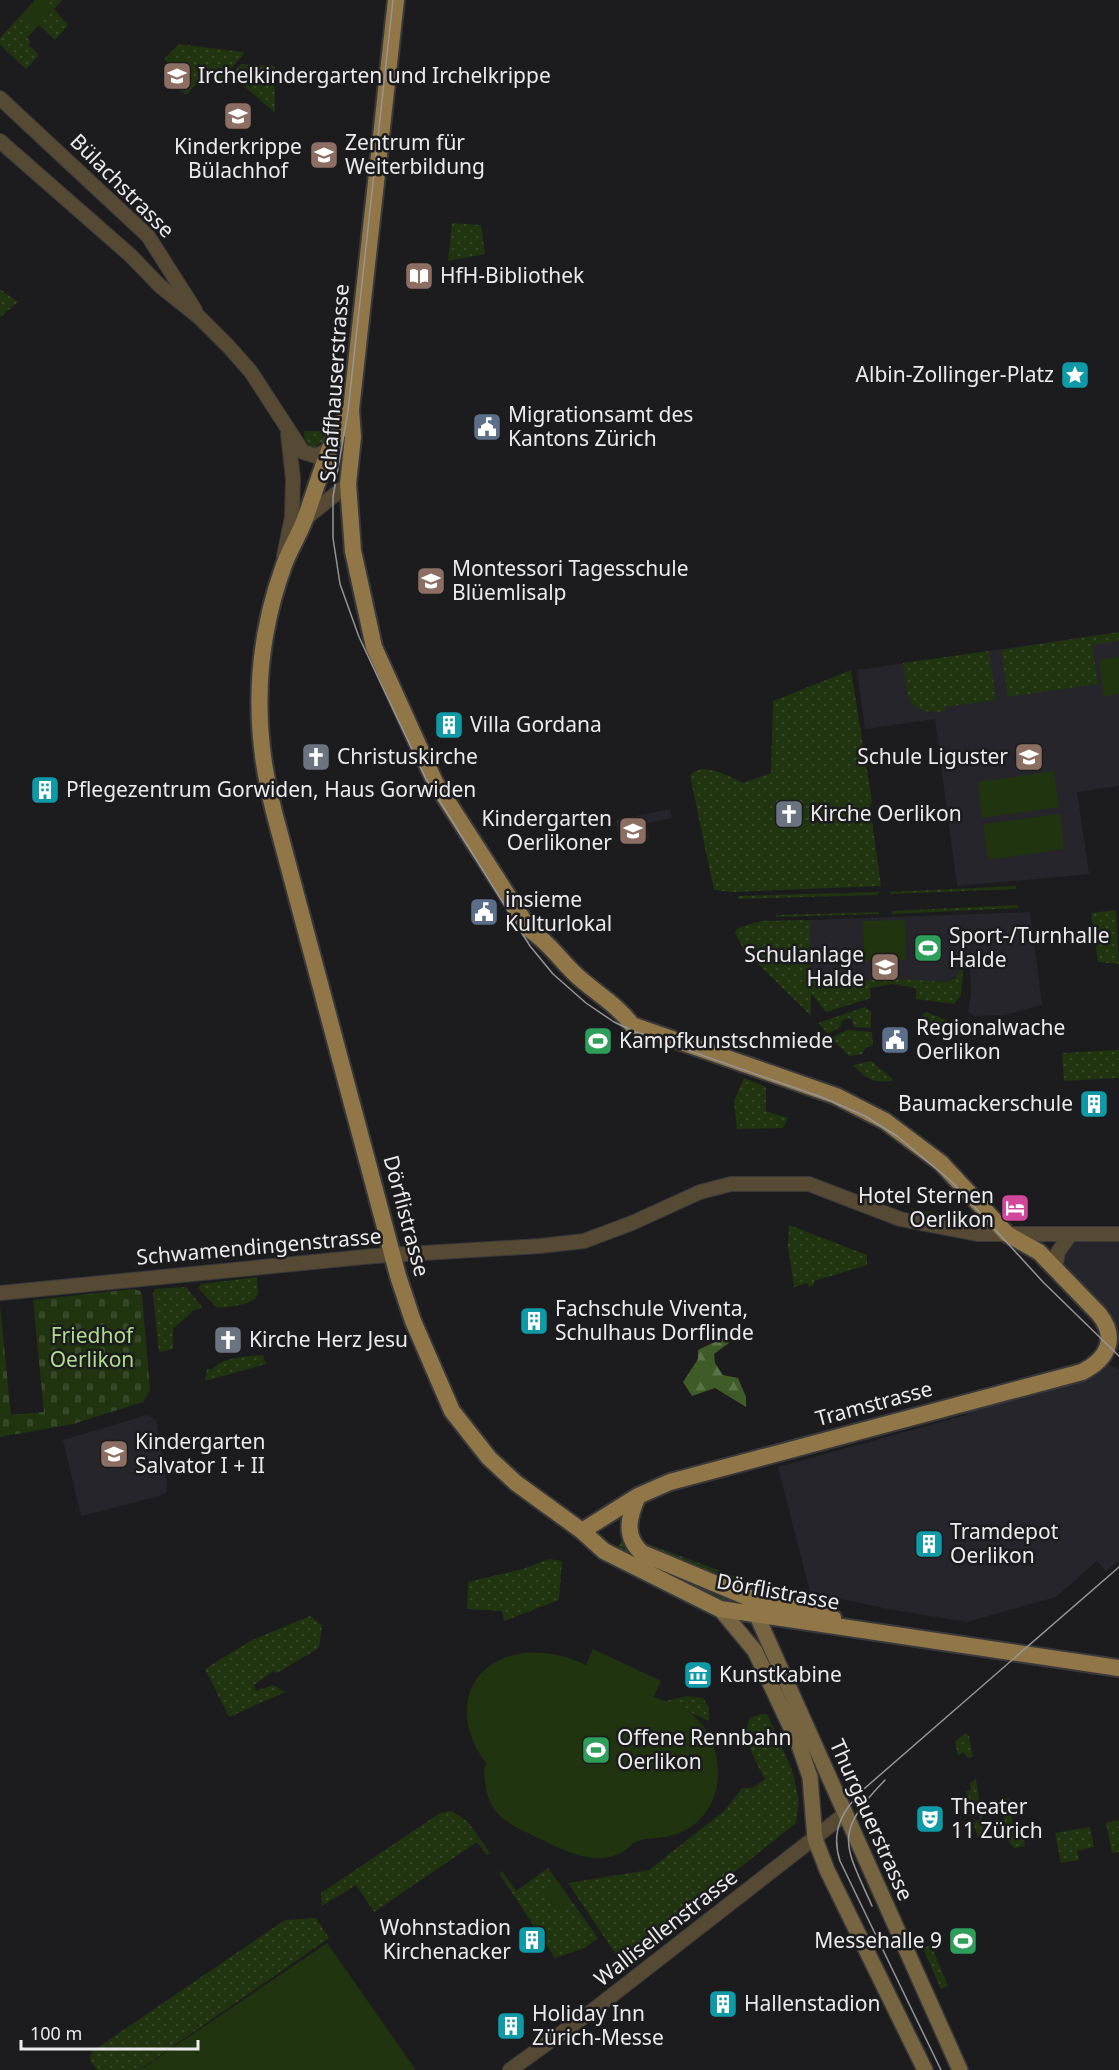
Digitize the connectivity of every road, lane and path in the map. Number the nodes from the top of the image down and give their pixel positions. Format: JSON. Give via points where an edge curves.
{"nodes":[{"id":1,"x":396,"y":0,"type":"edge"},
{"id":2,"x":0,"y":98,"type":"edge"},
{"id":3,"x":0,"y":141,"type":"edge"},
{"id":4,"x":199,"y":318,"type":"junction"},
{"id":5,"x":351,"y":410,"type":"junction"},
{"id":6,"x":288,"y":434,"type":"junction"},
{"id":7,"x":333,"y":447,"type":"junction"},
{"id":8,"x":348,"y":484,"type":"junction"},
{"id":9,"x":305,"y":519,"type":"junction"},
{"id":10,"x":284,"y":564,"type":"junction"},
{"id":11,"x":1007,"y":1234,"type":"junction"},
{"id":12,"x":1119,"y":1234,"type":"edge"},
{"id":13,"x":1070,"y":1235,"type":"junction"},
{"id":14,"x":393,"y":1255,"type":"junction"},
{"id":15,"x":1055,"y":1269,"type":"junction"},
{"id":16,"x":0,"y":1293,"type":"edge"},
{"id":17,"x":1110,"y":1342,"type":"joint"},
{"id":18,"x":638,"y":1496,"type":"junction"},
{"id":19,"x":582,"y":1531,"type":"junction"},
{"id":20,"x":720,"y":1609,"type":"junction"},
{"id":21,"x":764,"y":1609,"type":"junction"},
{"id":22,"x":747,"y":1639,"type":"junction"},
{"id":23,"x":1119,"y":1668,"type":"edge"},
{"id":24,"x":845,"y":1814,"type":"junction"},
{"id":25,"x":815,"y":1839,"type":"junction"},
{"id":26,"x":510,"y":2070,"type":"edge"},
{"id":27,"x":925,"y":2070,"type":"edge"},
{"id":28,"x":960,"y":2070,"type":"edge"}],
"edges":[{"from":1,"to":5,"type":"main road","name":"Schaffhauserstrasse"},
{"from":2,"to":4,"type":"street","name":"Bülachstrasse","via":[[148,236]]},
{"from":3,"to":4,"type":"street","name":"Bülachstrasse"},
{"from":4,"to":6,"type":"street","name":"Bülachstrasse","via":[[251,372]]},
{"from":5,"to":7,"type":"main road","name":"Dörflistrasse","via":[[338,427]]},
{"from":5,"to":8,"type":"main road","name":"Schaffhauserstrasse","via":[[353,437]]},
{"from":6,"to":7,"type":"street","via":[[309,455],[316,456]]},
{"from":6,"to":10,"type":"street","via":[[292,517]]},
{"from":7,"to":9,"type":"main road","name":"Dörflistrasse"},
{"from":8,"to":9,"type":"street"},
{"from":8,"to":11,"type":"main road","name":"Schaffhauserstrasse","via":[[353,551],[374,647],[435,783],[530,930],[632,1024],[826,1092],[885,1120],[941,1163]]},
{"from":9,"to":10,"type":"main road","name":"Dörflistrasse"},
{"from":10,"to":14,"type":"main road","name":"Dörflistrasse","via":[[265,633],[258,682],[264,772]]},
{"from":11,"to":13,"type":"street","name":"Schwamendingenstrasse"},
{"from":11,"to":14,"type":"street","name":"Schwamendingenstrasse","via":[[977,1234],[915,1223],[809,1184],[731,1184],[700,1192],[584,1241]]},
{"from":11,"to":15,"type":"main road","name":"Schaffhauserstrasse","via":[[1039,1252]]},
{"from":12,"to":13,"type":"street","name":"Schwamendingenstrasse"},
{"from":13,"to":15,"type":"street","via":[[1058,1252]]},
{"from":14,"to":16,"type":"street","name":"Schwamendingenstrasse"},
{"from":14,"to":19,"type":"main road","name":"Dörflistrasse","via":[[413,1321],[452,1411],[489,1458],[516,1483]]},
{"from":15,"to":17,"type":"main road","name":"Schaffhauserstrasse","via":[[1105,1322]]},
{"from":17,"to":18,"type":"main road","name":"Tramstrasse","via":[[1101,1360],[1082,1372],[733,1464],[670,1482]]},
{"from":18,"to":19,"type":"main road","name":"Tramstrasse"},
{"from":18,"to":21,"type":"main road","name":"Dörflistrasse","via":[[629,1517],[629,1530],[638,1550],[738,1593]]},
{"from":19,"to":20,"type":"main road","name":"Dörflistrasse","via":[[610,1555]]},
{"from":20,"to":21,"type":"main road","name":"Dörflistrasse"},
{"from":20,"to":22,"type":"main road","name":"Thurgauerstrasse"},
{"from":21,"to":22,"type":"main road"},
{"from":21,"to":23,"type":"main road","name":"Dörflistrasse","via":[[800,1623]]},
{"from":21,"to":24,"type":"main road","name":"Thurgauerstrasse"},
{"from":22,"to":25,"type":"main road","name":"Thurgauerstrasse","via":[[767,1673],[807,1764]]},
{"from":24,"to":25,"type":"street","name":"Wallisellenstrasse"},
{"from":24,"to":28,"type":"main road","name":"Thurgauerstrasse"},
{"from":25,"to":26,"type":"street","name":"Wallisellenstrasse"},
{"from":25,"to":27,"type":"main road","name":"Thurgauerstrasse"}]}
